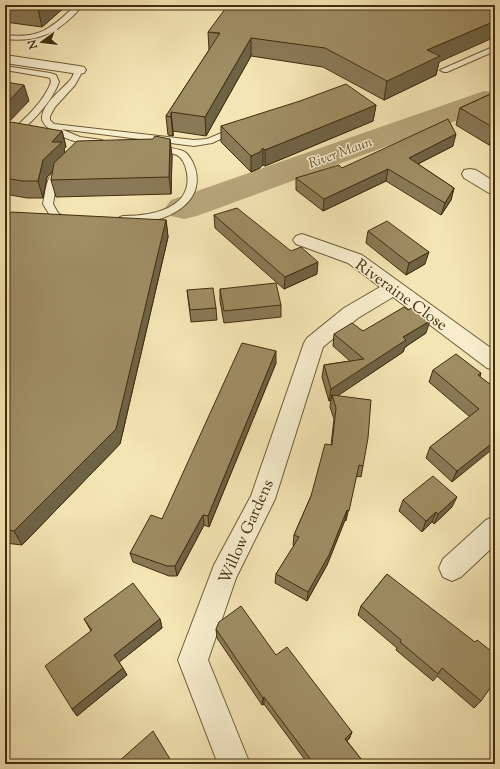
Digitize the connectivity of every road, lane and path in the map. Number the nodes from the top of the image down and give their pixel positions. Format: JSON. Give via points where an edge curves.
{"nodes":[{"id":1,"x":80,"y":5,"type":"edge"},
{"id":2,"x":5,"y":37,"type":"edge"},
{"id":3,"x":495,"y":48,"type":"edge"},
{"id":4,"x":5,"y":59,"type":"edge"},
{"id":5,"x":5,"y":68,"type":"edge"},
{"id":6,"x":79,"y":70,"type":"joint"},
{"id":7,"x":444,"y":70,"type":"dead end"},
{"id":8,"x":49,"y":125,"type":"junction"},
{"id":9,"x":244,"y":127,"type":"edge"},
{"id":10,"x":5,"y":142,"type":"edge"},
{"id":11,"x":112,"y":144,"type":"edge"},
{"id":12,"x":150,"y":148,"type":"edge"},
{"id":13,"x":68,"y":163,"type":"edge"},
{"id":14,"x":470,"y":174,"type":"dead end"},
{"id":15,"x":493,"y":185,"type":"edge"},
{"id":16,"x":115,"y":220,"type":"edge"},
{"id":17,"x":77,"y":221,"type":"edge"},
{"id":18,"x":302,"y":240,"type":"dead end"},
{"id":19,"x":394,"y":287,"type":"junction"},
{"id":20,"x":495,"y":362,"type":"edge"},
{"id":21,"x":495,"y":528,"type":"edge"},
{"id":22,"x":452,"y":568,"type":"dead end"},
{"id":23,"x":234,"y":764,"type":"edge"}],
"edges":[{"from":1,"to":2,"type":"lane","via":[[46,34],[24,39]]},
{"from":3,"to":7,"type":"lane"},
{"from":4,"to":6,"type":"street"},
{"from":5,"to":10,"type":"lane","via":[[47,75],[53,77],[55,82],[54,88],[39,107]]},
{"from":6,"to":8,"type":"lane","via":[[76,78],[46,114],[45,119]]},
{"from":8,"to":9,"type":"lane","via":[[194,143],[209,141]]},
{"from":8,"to":11,"type":"lane","via":[[87,145]]},
{"from":12,"to":16,"type":"lane","via":[[182,155],[191,169],[190,192],[182,203],[167,213],[153,218]]},
{"from":13,"to":17,"type":"lane","via":[[53,178],[48,204],[54,215],[69,221]]},
{"from":14,"to":15,"type":"street"},
{"from":18,"to":19,"type":"street","name":"Riveraine Close","via":[[355,259]]},
{"from":19,"to":20,"type":"street","name":"Riveraine Close"},
{"from":19,"to":23,"type":"street","name":"Willow Gardens","via":[[351,313],[314,343],[263,499],[224,574],[193,660]]},
{"from":21,"to":22,"type":"street"}]}
